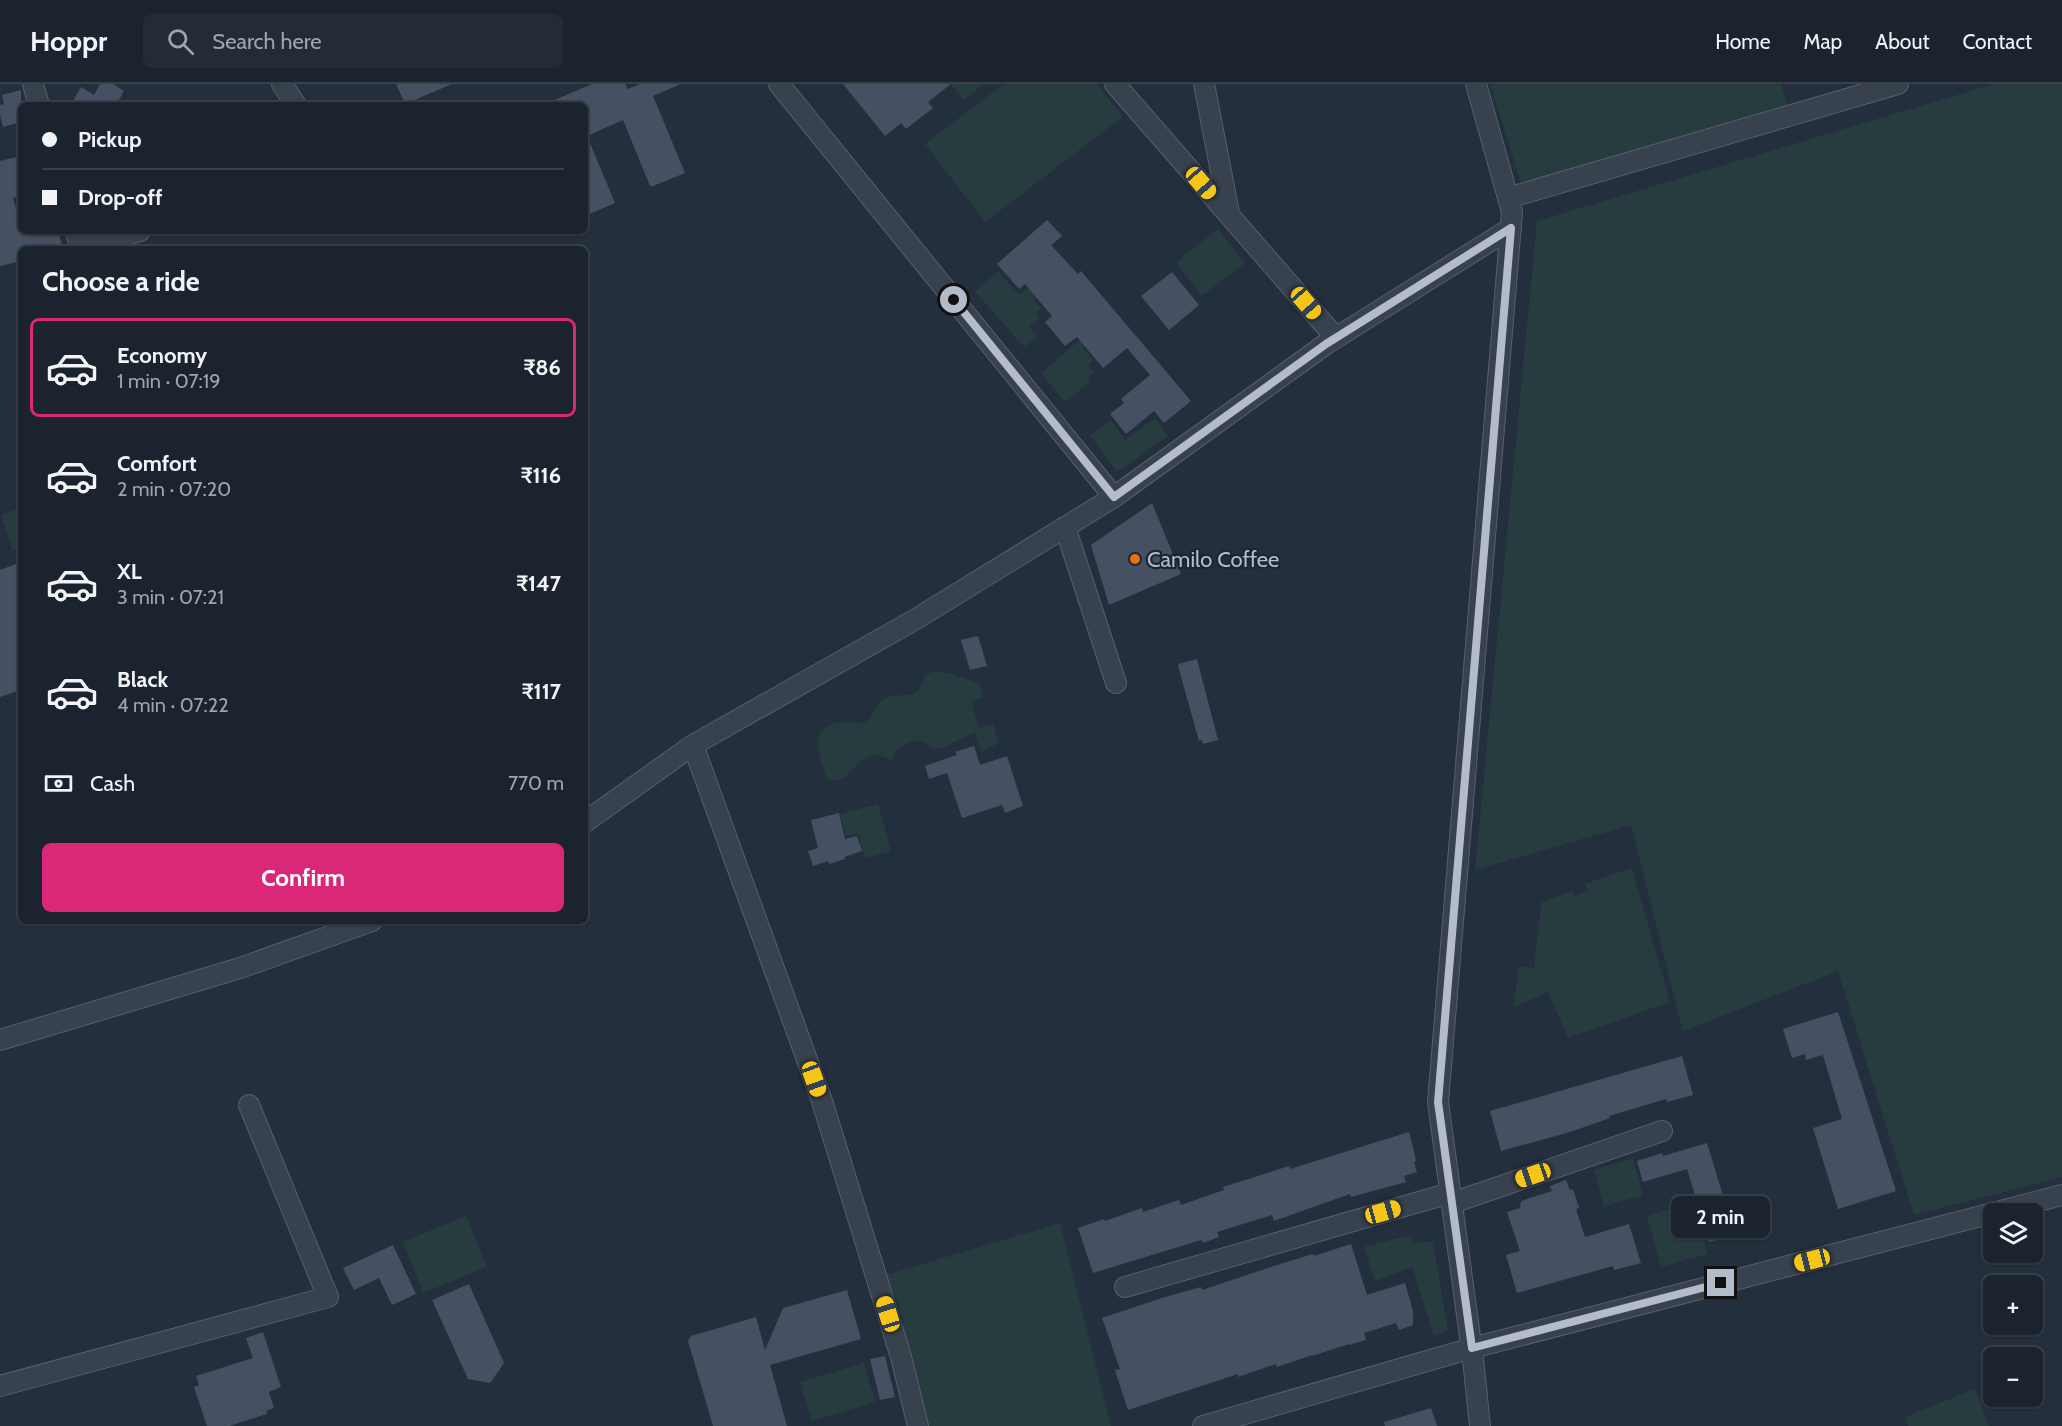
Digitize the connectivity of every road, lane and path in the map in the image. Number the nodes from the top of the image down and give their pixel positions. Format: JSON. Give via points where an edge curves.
{"nodes":[{"id":1,"x":33,"y":84,"type":"edge"},
{"id":2,"x":282,"y":84,"type":"edge"},
{"id":3,"x":779,"y":84,"type":"edge"},
{"id":4,"x":1115,"y":84,"type":"edge"},
{"id":5,"x":1204,"y":84,"type":"edge"},
{"id":6,"x":1476,"y":84,"type":"edge"},
{"id":7,"x":1898,"y":84,"type":"edge"},
{"id":8,"x":38,"y":102,"type":"edge"},
{"id":9,"x":294,"y":102,"type":"edge"},
{"id":10,"x":1509,"y":198,"type":"junction"},
{"id":11,"x":1230,"y":216,"type":"junction"},
{"id":12,"x":1511,"y":228,"type":"junction"},
{"id":13,"x":129,"y":234,"type":"edge"},
{"id":14,"x":84,"y":246,"type":"edge"},
{"id":15,"x":1336,"y":338,"type":"junction"},
{"id":16,"x":1114,"y":497,"type":"junction"},
{"id":17,"x":1065,"y":527,"type":"junction"},
{"id":18,"x":1116,"y":683,"type":"dead end"},
{"id":19,"x":693,"y":745,"type":"junction"},
{"id":20,"x":588,"y":820,"type":"edge"},
{"id":21,"x":364,"y":924,"type":"edge"},
{"id":22,"x":0,"y":1040,"type":"edge"},
{"id":23,"x":249,"y":1105,"type":"dead end"},
{"id":24,"x":1662,"y":1131,"type":"dead end"},
{"id":25,"x":2062,"y":1195,"type":"edge"},
{"id":26,"x":1451,"y":1198,"type":"junction"},
{"id":27,"x":1125,"y":1287,"type":"dead end"},
{"id":28,"x":1472,"y":1348,"type":"junction"},
{"id":29,"x":0,"y":1386,"type":"edge"},
{"id":30,"x":918,"y":1426,"type":"edge"},
{"id":31,"x":1203,"y":1426,"type":"edge"},
{"id":32,"x":1480,"y":1426,"type":"edge"}],
"edges":[{"from":1,"to":8,"type":"street"},
{"from":2,"to":9,"type":"street"},
{"from":3,"to":16,"type":"street"},
{"from":4,"to":11,"type":"street"},
{"from":5,"to":11,"type":"street"},
{"from":6,"to":10,"type":"street"},
{"from":7,"to":10,"type":"street"},
{"from":10,"to":12,"type":"street"},
{"from":11,"to":15,"type":"street"},
{"from":12,"to":15,"type":"street"},
{"from":12,"to":26,"type":"street","via":[[1438,1102]]},
{"from":13,"to":14,"type":"street"},
{"from":15,"to":16,"type":"street"},
{"from":16,"to":17,"type":"street"},
{"from":17,"to":18,"type":"street"},
{"from":17,"to":19,"type":"street","via":[[916,619]]},
{"from":19,"to":20,"type":"street"},
{"from":19,"to":30,"type":"street","via":[[822,1101],[901,1357]]},
{"from":21,"to":22,"type":"street","via":[[240,968]]},
{"from":23,"to":29,"type":"street","via":[[328,1297]]},
{"from":24,"to":26,"type":"street"},
{"from":25,"to":28,"type":"street"},
{"from":26,"to":27,"type":"street"},
{"from":26,"to":28,"type":"street"},
{"from":28,"to":31,"type":"street"},
{"from":28,"to":32,"type":"street"}]}
